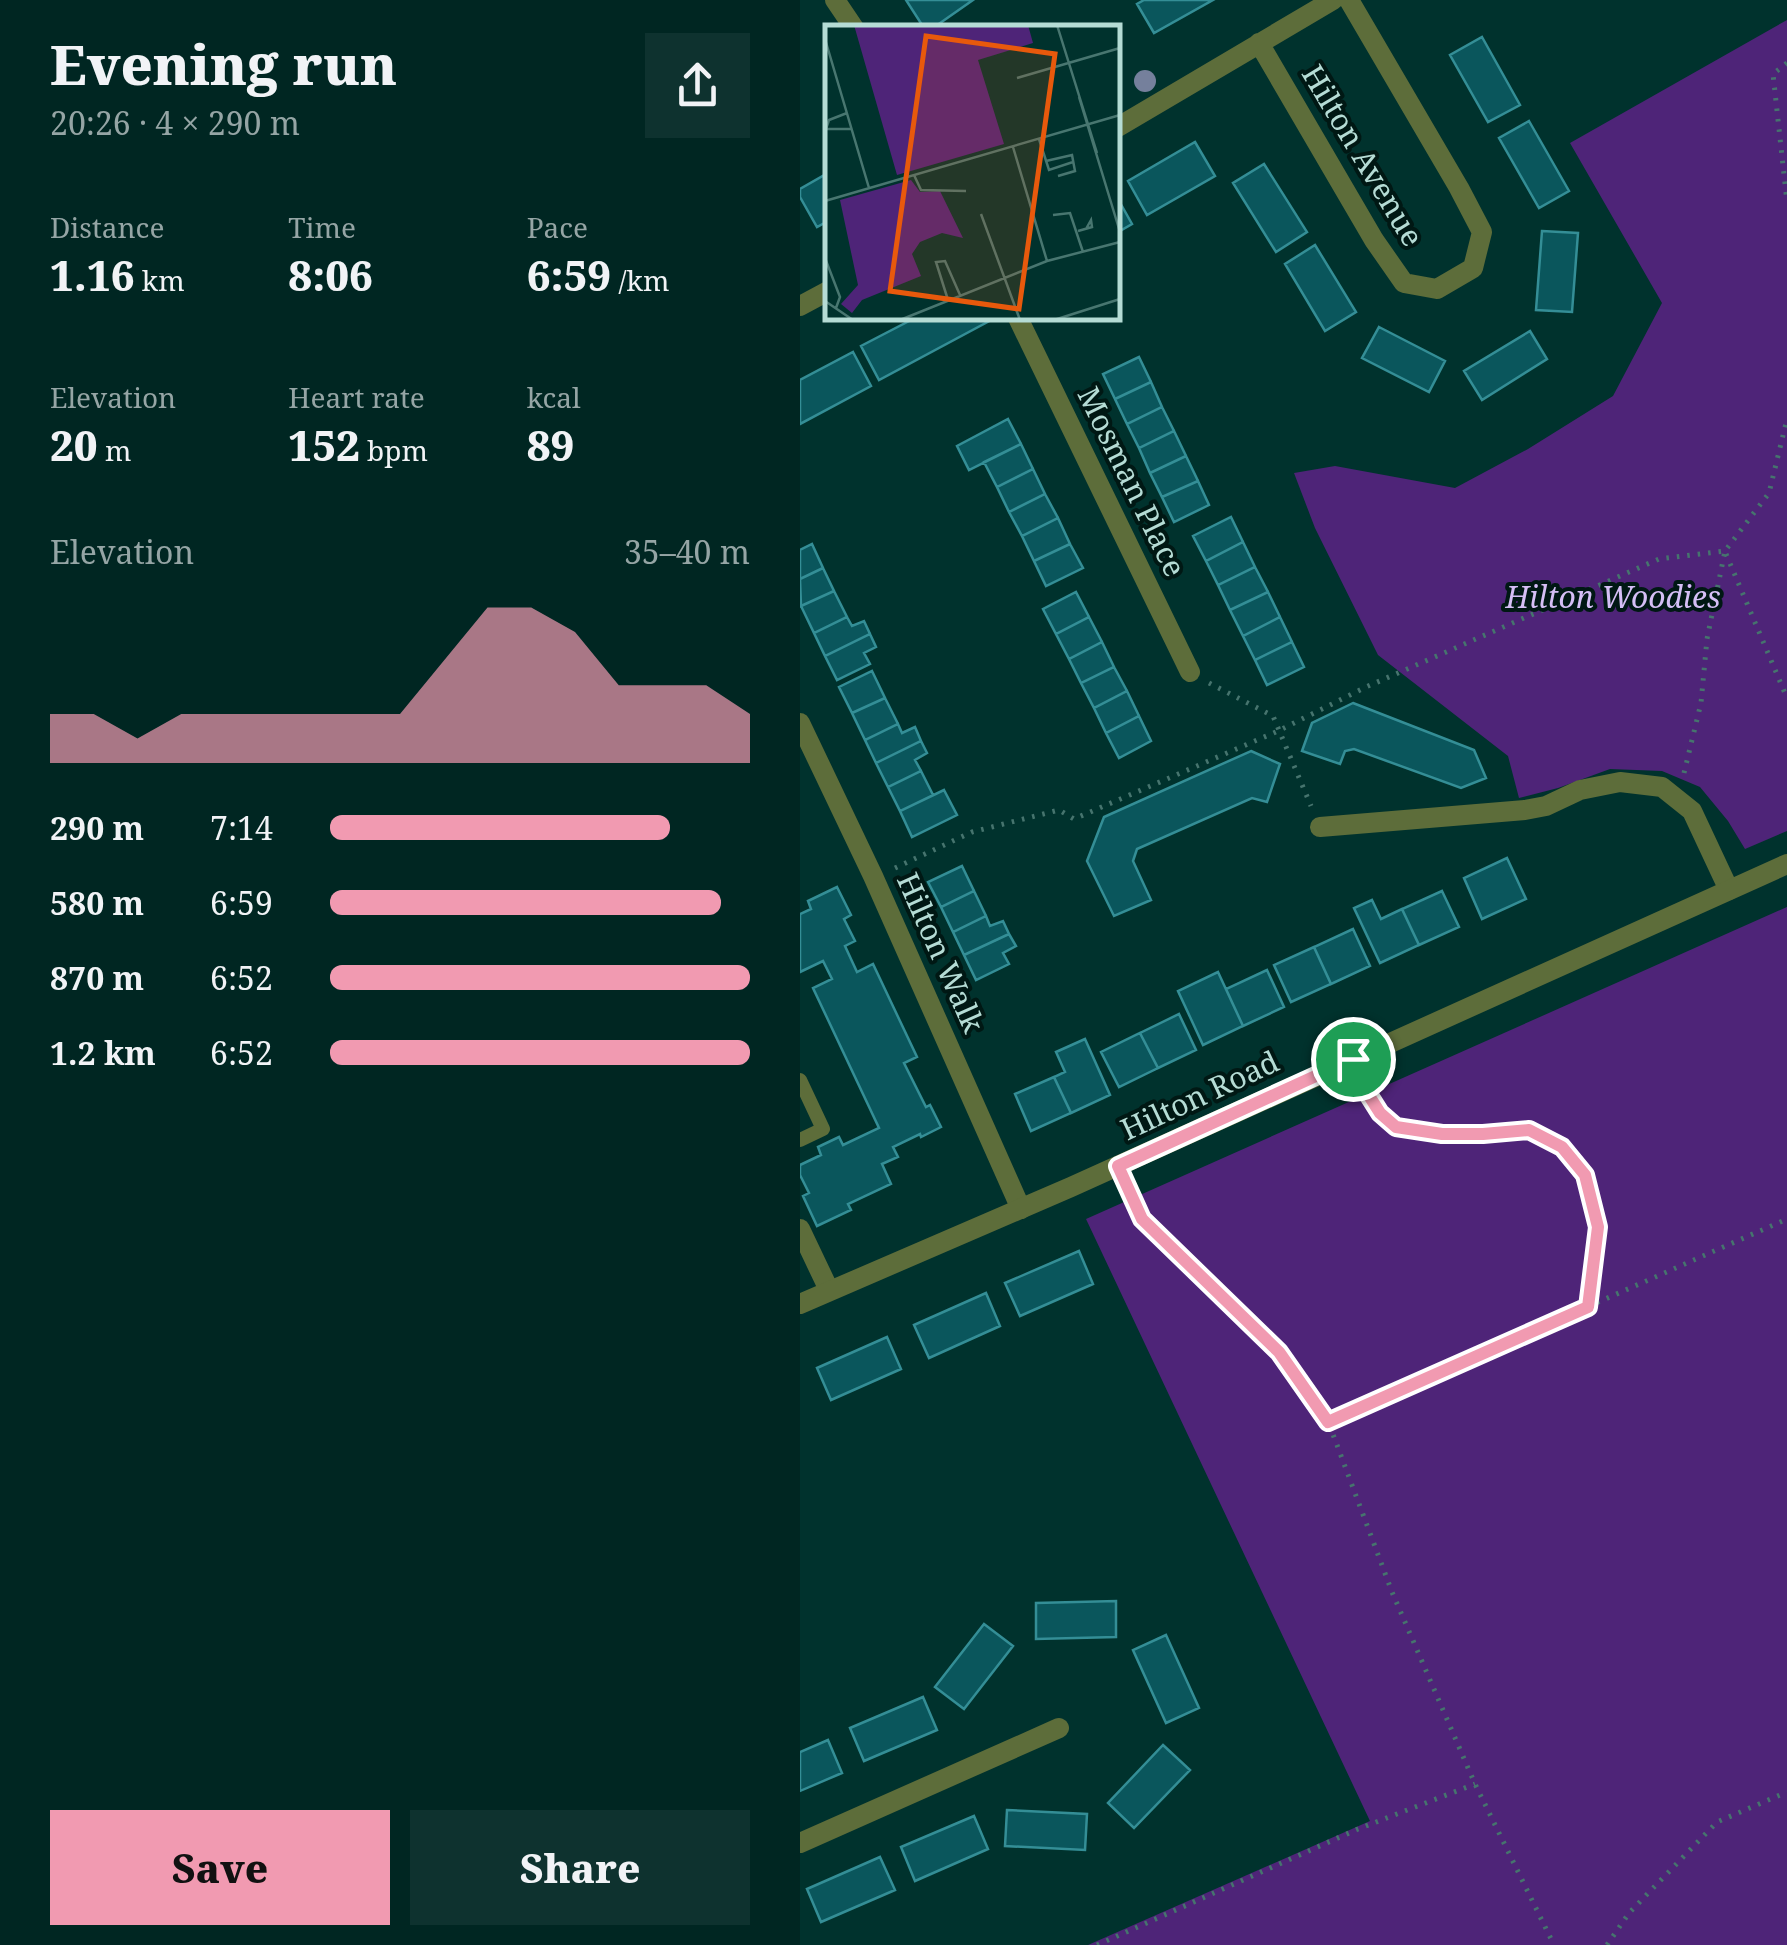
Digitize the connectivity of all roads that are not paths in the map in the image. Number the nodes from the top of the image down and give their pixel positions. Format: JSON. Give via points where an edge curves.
{"nodes":[{"id":1,"x":835,"y":0,"type":"edge"},
{"id":2,"x":1333,"y":0,"type":"edge"},
{"id":3,"x":1348,"y":0,"type":"edge"},
{"id":4,"x":852,"y":25,"type":"edge"},
{"id":5,"x":1259,"y":42,"type":"junction"},
{"id":6,"x":1120,"y":125,"type":"edge"},
{"id":7,"x":825,"y":293,"type":"edge"},
{"id":8,"x":800,"y":306,"type":"edge"},
{"id":9,"x":1019,"y":320,"type":"edge"},
{"id":10,"x":1190,"y":672,"type":"road end"},
{"id":11,"x":800,"y":723,"type":"edge"},
{"id":12,"x":1320,"y":827,"type":"road end"},
{"id":13,"x":1787,"y":864,"type":"edge"},
{"id":14,"x":1729,"y":890,"type":"junction"},
{"id":15,"x":800,"y":1080,"type":"edge"},
{"id":16,"x":800,"y":1140,"type":"edge"},
{"id":17,"x":1022,"y":1209,"type":"junction"},
{"id":18,"x":800,"y":1229,"type":"edge"},
{"id":19,"x":829,"y":1290,"type":"junction"},
{"id":20,"x":800,"y":1304,"type":"edge"},
{"id":21,"x":1059,"y":1728,"type":"dead end"},
{"id":22,"x":800,"y":1843,"type":"edge"}],
"edges":[{"from":1,"to":4,"type":"street"},
{"from":2,"to":5,"type":"street"},
{"from":3,"to":5,"type":"street","name":"Hilton Avenue","via":[[1482,232],[1473,268],[1436,289],[1404,284]]},
{"from":5,"to":6,"type":"street"},
{"from":7,"to":8,"type":"street"},
{"from":9,"to":10,"type":"street","name":"Mosman Place"},
{"from":11,"to":17,"type":"street","name":"Hilton Walk"},
{"from":12,"to":14,"type":"street","via":[[1525,810],[1620,782],[1662,787],[1692,811]]},
{"from":13,"to":14,"type":"street","name":"Hilton Road"},
{"from":14,"to":17,"type":"street","name":"Hilton Road"},
{"from":15,"to":16,"type":"lane","via":[[823,1129]]},
{"from":17,"to":19,"type":"street","name":"Hilton Road"},
{"from":18,"to":19,"type":"street"},
{"from":19,"to":20,"type":"street","name":"Hilton Road"},
{"from":21,"to":22,"type":"street"}]}
